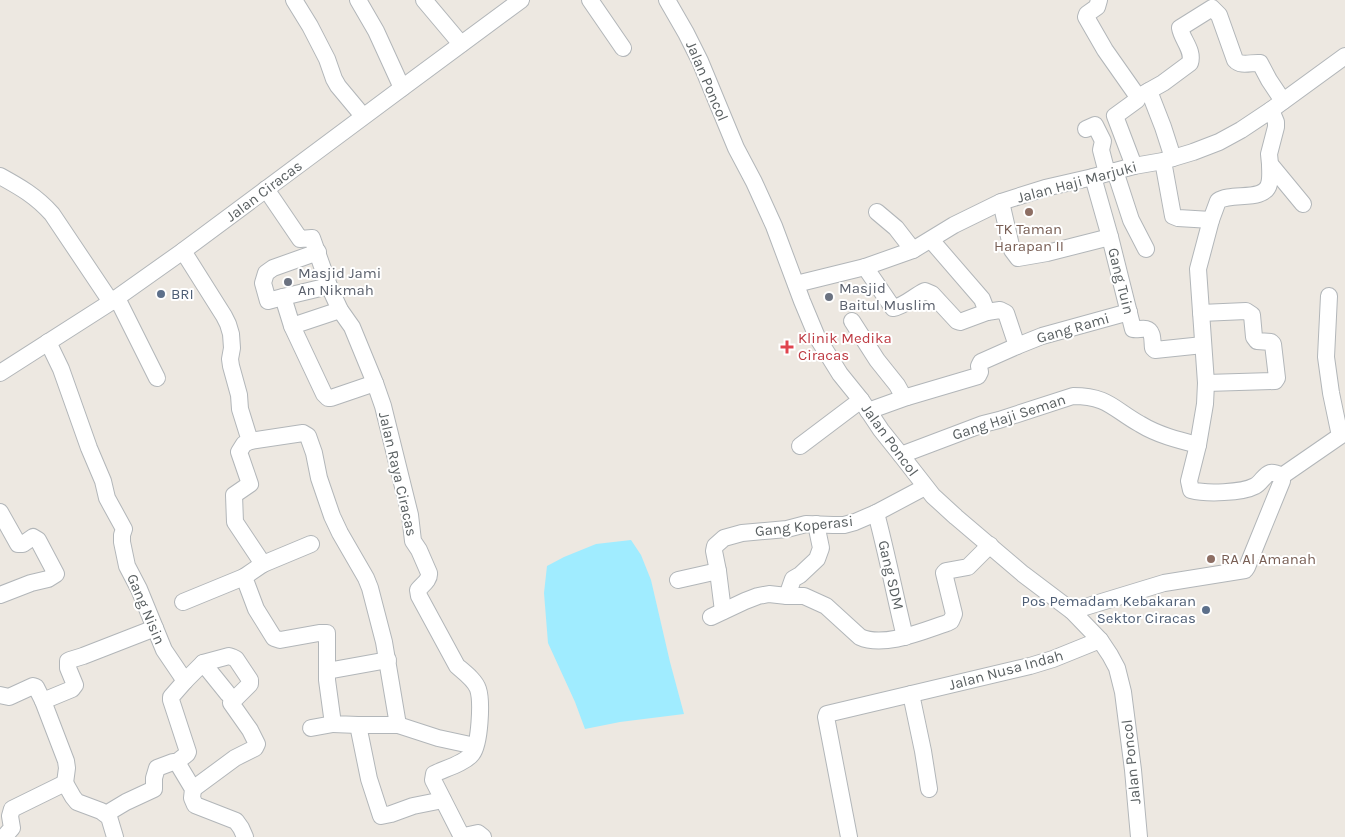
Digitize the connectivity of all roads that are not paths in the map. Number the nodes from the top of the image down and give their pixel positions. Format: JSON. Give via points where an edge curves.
{"nodes":[{"id":1,"x":294,"y":0,"type":"edge"},
{"id":2,"x":358,"y":0,"type":"edge"},
{"id":3,"x":424,"y":0,"type":"edge"},
{"id":4,"x":521,"y":0,"type":"edge"},
{"id":5,"x":590,"y":0,"type":"edge"},
{"id":6,"x":667,"y":0,"type":"edge"},
{"id":7,"x":1099,"y":0,"type":"edge"},
{"id":8,"x":1210,"y":4,"type":"edge"},
{"id":9,"x":461,"y":44,"type":"junction"},
{"id":10,"x":623,"y":48,"type":"dead end"},
{"id":11,"x":1345,"y":56,"type":"edge"},
{"id":12,"x":402,"y":88,"type":"junction"},
{"id":13,"x":1144,"y":94,"type":"junction"},
{"id":14,"x":1277,"y":105,"type":"junction"},
{"id":15,"x":363,"y":116,"type":"junction"},
{"id":16,"x":1115,"y":116,"type":"junction"},
{"id":17,"x":1168,"y":160,"type":"junction"},
{"id":18,"x":1270,"y":164,"type":"junction"},
{"id":19,"x":1134,"y":166,"type":"junction"},
{"id":20,"x":1105,"y":174,"type":"junction"},
{"id":21,"x":0,"y":176,"type":"edge"},
{"id":22,"x":266,"y":189,"type":"junction"},
{"id":23,"x":1001,"y":202,"type":"junction"},
{"id":24,"x":1303,"y":204,"type":"dead end"},
{"id":25,"x":877,"y":212,"type":"dead end"},
{"id":26,"x":1211,"y":220,"type":"junction"},
{"id":27,"x":1110,"y":237,"type":"junction"},
{"id":28,"x":931,"y":240,"type":"junction"},
{"id":29,"x":1146,"y":249,"type":"dead end"},
{"id":30,"x":913,"y":250,"type":"junction"},
{"id":31,"x":184,"y":251,"type":"junction"},
{"id":32,"x":318,"y":252,"type":"junction"},
{"id":33,"x":865,"y":267,"type":"junction"},
{"id":34,"x":796,"y":284,"type":"junction"},
{"id":35,"x":328,"y":286,"type":"junction"},
{"id":36,"x":1329,"y":296,"type":"dead end"},
{"id":37,"x":283,"y":298,"type":"junction"},
{"id":38,"x":114,"y":300,"type":"junction"},
{"id":39,"x":340,"y":310,"type":"junction"},
{"id":40,"x":987,"y":312,"type":"junction"},
{"id":41,"x":1129,"y":312,"type":"junction"},
{"id":42,"x":1201,"y":313,"type":"junction"},
{"id":43,"x":852,"y":320,"type":"dead end"},
{"id":44,"x":292,"y":326,"type":"junction"},
{"id":45,"x":48,"y":342,"type":"junction"},
{"id":46,"x":1203,"y":344,"type":"junction"},
{"id":47,"x":1017,"y":346,"type":"junction"},
{"id":48,"x":0,"y":373,"type":"edge"},
{"id":49,"x":158,"y":378,"type":"dead end"},
{"id":50,"x":375,"y":383,"type":"junction"},
{"id":51,"x":1206,"y":383,"type":"junction"},
{"id":52,"x":907,"y":397,"type":"junction"},
{"id":53,"x":864,"y":405,"type":"junction"},
{"id":54,"x":250,"y":442,"type":"junction"},
{"id":55,"x":1198,"y":445,"type":"junction"},
{"id":56,"x":800,"y":446,"type":"dead end"},
{"id":57,"x":900,"y":456,"type":"junction"},
{"id":58,"x":1282,"y":476,"type":"junction"},
{"id":59,"x":925,"y":487,"type":"junction"},
{"id":60,"x":876,"y":513,"type":"junction"},
{"id":61,"x":1,"y":517,"type":"edge"},
{"id":62,"x":816,"y":524,"type":"junction"},
{"id":63,"x":311,"y":544,"type":"dead end"},
{"id":64,"x":990,"y":546,"type":"junction"},
{"id":65,"x":263,"y":564,"type":"junction"},
{"id":66,"x":718,"y":572,"type":"junction"},
{"id":67,"x":244,"y":577,"type":"junction"},
{"id":68,"x":678,"y":580,"type":"dead end"},
{"id":69,"x":0,"y":594,"type":"edge"},
{"id":70,"x":786,"y":596,"type":"junction"},
{"id":71,"x":183,"y":602,"type":"dead end"},
{"id":72,"x":1072,"y":611,"type":"junction"},
{"id":73,"x":155,"y":628,"type":"junction"},
{"id":74,"x":905,"y":637,"type":"junction"},
{"id":75,"x":1100,"y":640,"type":"junction"},
{"id":76,"x":388,"y":660,"type":"junction"},
{"id":77,"x":203,"y":663,"type":"junction"},
{"id":78,"x":327,"y":671,"type":"junction"},
{"id":79,"x":185,"y":681,"type":"junction"},
{"id":80,"x":228,"y":694,"type":"dead end"},
{"id":81,"x":911,"y":694,"type":"junction"},
{"id":82,"x":0,"y":695,"type":"edge"},
{"id":83,"x":43,"y":701,"type":"junction"},
{"id":84,"x":334,"y":724,"type":"junction"},
{"id":85,"x":358,"y":725,"type":"junction"},
{"id":86,"x":398,"y":725,"type":"junction"},
{"id":87,"x":311,"y":728,"type":"dead end"},
{"id":88,"x":475,"y":746,"type":"junction"},
{"id":89,"x":178,"y":762,"type":"junction"},
{"id":90,"x":65,"y":783,"type":"junction"},
{"id":91,"x":193,"y":789,"type":"junction"},
{"id":92,"x":929,"y":789,"type":"dead end"},
{"id":93,"x":443,"y":800,"type":"junction"},
{"id":94,"x":106,"y":814,"type":"junction"},
{"id":95,"x":4,"y":837,"type":"edge"},
{"id":96,"x":115,"y":837,"type":"edge"},
{"id":97,"x":244,"y":837,"type":"edge"},
{"id":98,"x":483,"y":837,"type":"edge"},
{"id":99,"x":849,"y":837,"type":"edge"},
{"id":100,"x":1139,"y":837,"type":"edge"}],
"edges":[{"from":1,"to":15,"type":"street","via":[[327,59],[338,86]]},
{"from":2,"to":12,"type":"street","via":[[376,30]]},
{"from":3,"to":9,"type":"street"},
{"from":4,"to":9,"type":"street","name":"Jalan Ciracas"},
{"from":5,"to":10,"type":"street"},
{"from":6,"to":34,"type":"street","name":"Jalan Poncol","via":[[700,61],[736,148],[774,226]]},
{"from":7,"to":13,"type":"street","via":[[1086,18],[1105,50]]},
{"from":8,"to":13,"type":"street","via":[[1180,28],[1192,59],[1190,63]]},
{"from":8,"to":14,"type":"street","via":[[1219,15],[1237,63],[1260,63],[1270,80]]},
{"from":9,"to":12,"type":"street","name":"Jalan Ciracas"},
{"from":11,"to":14,"type":"street","name":"Jalan Haji Marjuki"},
{"from":12,"to":15,"type":"street","name":"Jalan Ciracas"},
{"from":13,"to":16,"type":"street"},
{"from":13,"to":17,"type":"street","via":[[1163,127]]},
{"from":14,"to":17,"type":"street","name":"Jalan Haji Marjuki","via":[[1219,142]]},
{"from":14,"to":18,"type":"street"},
{"from":15,"to":22,"type":"street","name":"Jalan Ciracas"},
{"from":16,"to":19,"type":"street"},
{"from":16,"to":20,"type":"street","via":[[1090,127],[1103,141],[1101,150]]},
{"from":17,"to":19,"type":"street","name":"Jalan Haji Marjuki"},
{"from":17,"to":26,"type":"street","via":[[1173,216]]},
{"from":18,"to":24,"type":"street"},
{"from":18,"to":26,"type":"street","via":[[1269,185],[1265,192],[1221,199]]},
{"from":19,"to":20,"type":"street","name":"Jalan Haji Marjuki"},
{"from":20,"to":23,"type":"street","name":"Jalan Haji Marjuki"},
{"from":20,"to":27,"type":"street","name":"Gang Tuin"},
{"from":20,"to":29,"type":"street"},
{"from":21,"to":38,"type":"street","via":[[31,194],[47,209]]},
{"from":22,"to":31,"type":"street","name":"Jalan Ciracas"},
{"from":22,"to":32,"type":"street","via":[[300,239],[312,238]]},
{"from":23,"to":27,"type":"street","via":[[1012,250],[1018,258]]},
{"from":23,"to":28,"type":"street","name":"Jalan Haji Marjuki"},
{"from":25,"to":30,"type":"street","via":[[896,228]]},
{"from":26,"to":42,"type":"street","via":[[1198,269]]},
{"from":27,"to":41,"type":"street","name":"Gang Tuin"},
{"from":28,"to":30,"type":"street","name":"Jalan Haji Marjuki"},
{"from":28,"to":40,"type":"street","via":[[982,299]]},
{"from":30,"to":33,"type":"street","name":"Jalan Haji Marjuki"},
{"from":31,"to":38,"type":"street","name":"Jalan Ciracas"},
{"from":31,"to":54,"type":"street","via":[[228,324],[231,366]]},
{"from":32,"to":35,"type":"street","name":"Jalan Raya Ciracas"},
{"from":32,"to":37,"type":"street","via":[[266,272],[262,284],[268,301]]},
{"from":33,"to":34,"type":"street","name":"Jalan Haji Marjuki"},
{"from":33,"to":40,"type":"street","via":[[893,308],[925,291],[932,294],[957,321]]},
{"from":34,"to":53,"type":"street","name":"Jalan Poncol","via":[[826,353]]},
{"from":35,"to":37,"type":"street"},
{"from":35,"to":39,"type":"street","name":"Jalan Raya Ciracas"},
{"from":36,"to":58,"type":"street","via":[[1326,357],[1340,436]]},
{"from":37,"to":44,"type":"street"},
{"from":38,"to":45,"type":"street","name":"Jalan Ciracas"},
{"from":38,"to":49,"type":"street"},
{"from":39,"to":44,"type":"street"},
{"from":39,"to":50,"type":"street","name":"Jalan Raya Ciracas","via":[[352,327]]},
{"from":40,"to":47,"type":"street","name":"Gang Rami","via":[[1004,311]]},
{"from":41,"to":46,"type":"street","name":"Gang Tuin","via":[[1133,329],[1144,328],[1151,332],[1154,350]]},
{"from":41,"to":47,"type":"street","name":"Gang Rami"},
{"from":42,"to":46,"type":"street"},
{"from":42,"to":51,"type":"street","via":[[1250,313],[1256,341],[1273,344],[1277,378],[1275,381]]},
{"from":43,"to":52,"type":"street","via":[[877,360]]},
{"from":44,"to":50,"type":"street","via":[[326,397],[332,398]]},
{"from":45,"to":48,"type":"street","name":"Jalan Ciracas"},
{"from":45,"to":73,"type":"street","name":"Gang Nisin","via":[[61,369],[107,498],[124,529],[121,539],[127,566]]},
{"from":46,"to":51,"type":"street"},
{"from":47,"to":52,"type":"street","name":"Gang Rami","via":[[981,362],[978,376]]},
{"from":50,"to":88,"type":"street","name":"Jalan Raya Ciracas","via":[[410,516],[413,541],[430,576],[418,590],[419,596],[457,666],[478,687],[480,715]]},
{"from":51,"to":55,"type":"street"},
{"from":52,"to":53,"type":"street"},
{"from":53,"to":56,"type":"street"},
{"from":53,"to":57,"type":"street","name":"Jalan Poncol"},
{"from":54,"to":65,"type":"street","via":[[244,444],[239,452],[250,484],[234,495],[235,522]]},
{"from":54,"to":76,"type":"street","via":[[303,433],[308,436],[332,516],[368,583]]},
{"from":55,"to":57,"type":"street","name":"Gang Haji Seman","via":[[1175,440],[1138,424],[1097,398],[1073,396],[983,424]]},
{"from":55,"to":58,"type":"street","via":[[1189,481],[1191,490],[1225,492],[1252,488],[1270,473]]},
{"from":57,"to":59,"type":"street","name":"Jalan Poncol"},
{"from":58,"to":72,"type":"street","via":[[1245,570],[1164,583]]},
{"from":59,"to":60,"type":"street","name":"Gang Koperasi"},
{"from":59,"to":64,"type":"street","name":"Jalan Poncol"},
{"from":60,"to":62,"type":"street","name":"Gang Koperasi","via":[[844,525]]},
{"from":60,"to":74,"type":"street","name":"Gang SDM"},
{"from":61,"to":69,"type":"street","via":[[18,544],[34,537],[38,540],[56,574]]},
{"from":62,"to":66,"type":"street","name":"Gang Koperasi","via":[[724,538],[714,551]]},
{"from":62,"to":70,"type":"street","via":[[821,548],[817,559],[793,579]]},
{"from":63,"to":65,"type":"street"},
{"from":64,"to":72,"type":"street","name":"Jalan Poncol"},
{"from":64,"to":74,"type":"street","via":[[968,567],[944,573],[954,614],[951,620]]},
{"from":65,"to":67,"type":"street"},
{"from":66,"to":68,"type":"street"},
{"from":66,"to":70,"type":"street","via":[[717,614],[758,596]]},
{"from":67,"to":71,"type":"street"},
{"from":67,"to":78,"type":"street","via":[[256,609],[274,638],[280,640],[327,633]]},
{"from":70,"to":74,"type":"street","via":[[808,597],[823,604],[865,639]]},
{"from":72,"to":75,"type":"street","name":"Jalan Poncol"},
{"from":73,"to":79,"type":"street","name":"Gang Nisin","via":[[164,650]]},
{"from":73,"to":83,"type":"street","via":[[70,660],[68,668],[75,685]]},
{"from":75,"to":81,"type":"street","name":"Jalan Nusa Indah","via":[[1030,666]]},
{"from":75,"to":100,"type":"street","name":"Jalan Poncol","via":[[1117,668],[1123,692]]},
{"from":76,"to":78,"type":"street"},
{"from":76,"to":86,"type":"street"},
{"from":77,"to":79,"type":"street"},
{"from":77,"to":80,"type":"street"},
{"from":77,"to":91,"type":"street","via":[[232,657],[248,676],[250,684],[231,703],[257,744]]},
{"from":78,"to":84,"type":"street"},
{"from":79,"to":89,"type":"street","via":[[171,697],[188,752]]},
{"from":81,"to":92,"type":"street"},
{"from":81,"to":99,"type":"street","name":"Jalan Nusa Indah","via":[[826,715]]},
{"from":82,"to":83,"type":"street","via":[[9,697],[33,686]]},
{"from":83,"to":90,"type":"street","via":[[66,762]]},
{"from":84,"to":85,"type":"street"},
{"from":84,"to":87,"type":"street"},
{"from":85,"to":86,"type":"street"},
{"from":85,"to":93,"type":"street","via":[[381,816]]},
{"from":86,"to":88,"type":"street"},
{"from":88,"to":93,"type":"street","via":[[472,754],[462,761],[434,774],[433,780]]},
{"from":89,"to":91,"type":"street"},
{"from":89,"to":94,"type":"street","via":[[157,768],[154,789]]},
{"from":90,"to":94,"type":"street","via":[[77,802]]},
{"from":90,"to":95,"type":"street","via":[[11,810],[12,828]]},
{"from":91,"to":97,"type":"street","via":[[195,805],[236,822]]},
{"from":93,"to":98,"type":"street","via":[[461,835],[478,833]]},
{"from":94,"to":96,"type":"street"}]}
